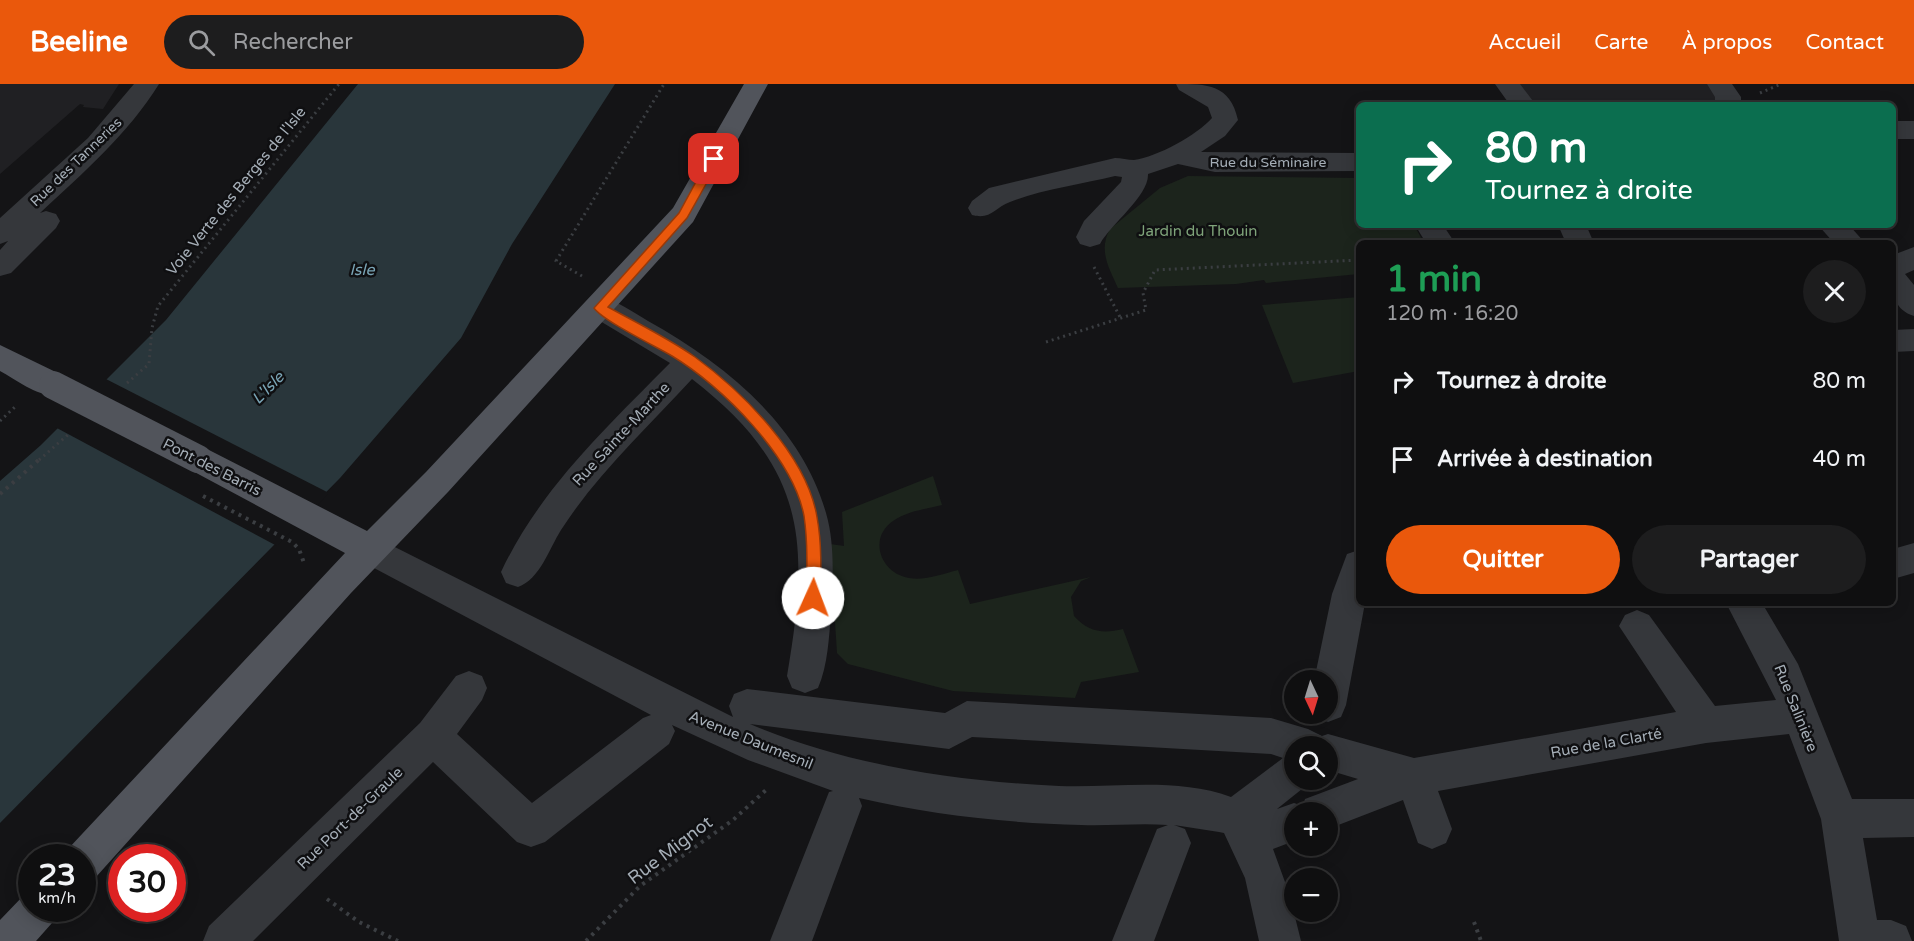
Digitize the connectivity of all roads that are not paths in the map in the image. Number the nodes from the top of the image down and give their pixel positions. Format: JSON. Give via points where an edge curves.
{"nodes":[{"id":1,"x":147,"y":84,"type":"edge"},
{"id":2,"x":756,"y":84,"type":"edge"},
{"id":3,"x":1507,"y":84,"type":"edge"},
{"id":4,"x":1719,"y":84,"type":"edge"},
{"id":5,"x":1192,"y":86,"type":"edge"},
{"id":6,"x":1521,"y":102,"type":"edge"},
{"id":7,"x":1728,"y":102,"type":"edge"},
{"id":8,"x":1896,"y":130,"type":"edge"},
{"id":9,"x":1914,"y":130,"type":"edge"},
{"id":10,"x":94,"y":148,"type":"junction"},
{"id":11,"x":1179,"y":154,"type":"junction"},
{"id":12,"x":1356,"y":162,"type":"edge"},
{"id":13,"x":1135,"y":169,"type":"junction"},
{"id":14,"x":982,"y":208,"type":"dead end"},
{"id":15,"x":1835,"y":228,"type":"edge"},
{"id":16,"x":0,"y":234,"type":"edge"},
{"id":17,"x":1090,"y":237,"type":"road end"},
{"id":18,"x":1848,"y":240,"type":"edge"},
{"id":19,"x":1914,"y":257,"type":"edge"},
{"id":20,"x":1,"y":266,"type":"edge"},
{"id":21,"x":1896,"y":266,"type":"edge"},
{"id":22,"x":1896,"y":284,"type":"edge"},
{"id":23,"x":1914,"y":305,"type":"edge"},
{"id":24,"x":600,"y":308,"type":"junction"},
{"id":25,"x":1914,"y":340,"type":"edge"},
{"id":26,"x":1896,"y":342,"type":"edge"},
{"id":27,"x":0,"y":357,"type":"edge"},
{"id":28,"x":691,"y":361,"type":"junction"},
{"id":29,"x":371,"y":550,"type":"junction"},
{"id":30,"x":1914,"y":558,"type":"edge"},
{"id":31,"x":1896,"y":563,"type":"edge"},
{"id":32,"x":518,"y":572,"type":"dead end"},
{"id":33,"x":1356,"y":574,"type":"edge"},
{"id":34,"x":1753,"y":606,"type":"edge"},
{"id":35,"x":1637,"y":626,"type":"dead end"},
{"id":36,"x":1335,"y":670,"type":"edge"},
{"id":37,"x":805,"y":676,"type":"dead end"},
{"id":38,"x":469,"y":688,"type":"dead end"},
{"id":39,"x":747,"y":706,"type":"dead end"},
{"id":40,"x":1800,"y":715,"type":"junction"},
{"id":41,"x":1706,"y":725,"type":"junction"},
{"id":42,"x":656,"y":731,"type":"dead end"},
{"id":43,"x":433,"y":736,"type":"junction"},
{"id":44,"x":1284,"y":740,"type":"edge"},
{"id":45,"x":1338,"y":756,"type":"edge"},
{"id":46,"x":1414,"y":777,"type":"junction"},
{"id":47,"x":1284,"y":787,"type":"edge"},
{"id":48,"x":843,"y":806,"type":"dead end"},
{"id":49,"x":1338,"y":806,"type":"edge"},
{"id":50,"x":1840,"y":819,"type":"junction"},
{"id":51,"x":1914,"y":819,"type":"edge"},
{"id":52,"x":1261,"y":820,"type":"edge"},
{"id":53,"x":1432,"y":829,"type":"dead end"},
{"id":54,"x":1171,"y":843,"type":"dead end"},
{"id":55,"x":96,"y":847,"type":"edge"},
{"id":56,"x":26,"y":922,"type":"edge"},
{"id":57,"x":1870,"y":940,"type":"edge"},
{"id":58,"x":8,"y":941,"type":"edge"},
{"id":59,"x":224,"y":941,"type":"edge"},
{"id":60,"x":791,"y":941,"type":"edge"},
{"id":61,"x":1133,"y":941,"type":"edge"},
{"id":62,"x":1280,"y":941,"type":"edge"}],
"edges":[{"from":1,"to":10,"type":"street","name":"Rue des Tanneries","via":[[127,113]]},
{"from":2,"to":24,"type":"main road","via":[[683,215]]},
{"from":3,"to":6,"type":"street"},
{"from":4,"to":7,"type":"street"},
{"from":5,"to":11,"type":"street","via":[[1215,97],[1224,108],[1225,120]]},
{"from":8,"to":9,"type":"street"},
{"from":10,"to":16,"type":"street","name":"Rue des Tanneries"},
{"from":10,"to":20,"type":"street","via":[[95,162],[85,180]]},
{"from":11,"to":12,"type":"street","name":"Rue du Séminaire","via":[[1215,163]]},
{"from":11,"to":13,"type":"street"},
{"from":13,"to":14,"type":"street","via":[[1115,167],[1031,186],[999,195]]},
{"from":13,"to":17,"type":"street","via":[[1132,187]]},
{"from":15,"to":18,"type":"street"},
{"from":19,"to":21,"type":"street"},
{"from":22,"to":23,"type":"street"},
{"from":24,"to":28,"type":"street"},
{"from":24,"to":29,"type":"main road"},
{"from":25,"to":26,"type":"street"},
{"from":27,"to":29,"type":"main road","name":"Pont des Barris","bridge":true},
{"from":28,"to":32,"type":"street","name":"Rue Sainte-Marthe","via":[[585,470]]},
{"from":28,"to":37,"type":"street","via":[[768,434],[799,482],[810,515],[814,560],[813,618]]},
{"from":29,"to":52,"type":"street","name":"Avenue Daumesnil","via":[[681,712],[786,757],[889,786],[991,801],[1185,806]]},
{"from":29,"to":55,"type":"main road"},
{"from":30,"to":31,"type":"street"},
{"from":33,"to":36,"type":"street"},
{"from":34,"to":40,"type":"street","name":"Rue Salinière"},
{"from":35,"to":41,"type":"street"},
{"from":38,"to":43,"type":"street","name":"Rue Port-de-Graule"},
{"from":39,"to":44,"type":"street","via":[[949,731],[956,710]]},
{"from":40,"to":41,"type":"street","name":"Rue de la Clarté"},
{"from":40,"to":50,"type":"street","name":"Rue Salinière"},
{"from":41,"to":46,"type":"street","name":"Rue de la Clarté"},
{"from":42,"to":43,"type":"street","via":[[531,828]]},
{"from":43,"to":59,"type":"street","name":"Rue Port-de-Graule"},
{"from":45,"to":46,"type":"street"},
{"from":46,"to":49,"type":"street","name":"Rue de la Clarté"},
{"from":46,"to":53,"type":"street"},
{"from":47,"to":52,"type":"street"},
{"from":48,"to":60,"type":"street"},
{"from":50,"to":51,"type":"street"},
{"from":50,"to":57,"type":"street","name":"Rue Salinière"},
{"from":52,"to":62,"type":"street","via":[[1251,841],[1265,877]]},
{"from":54,"to":61,"type":"street"},
{"from":56,"to":58,"type":"main road"}]}
